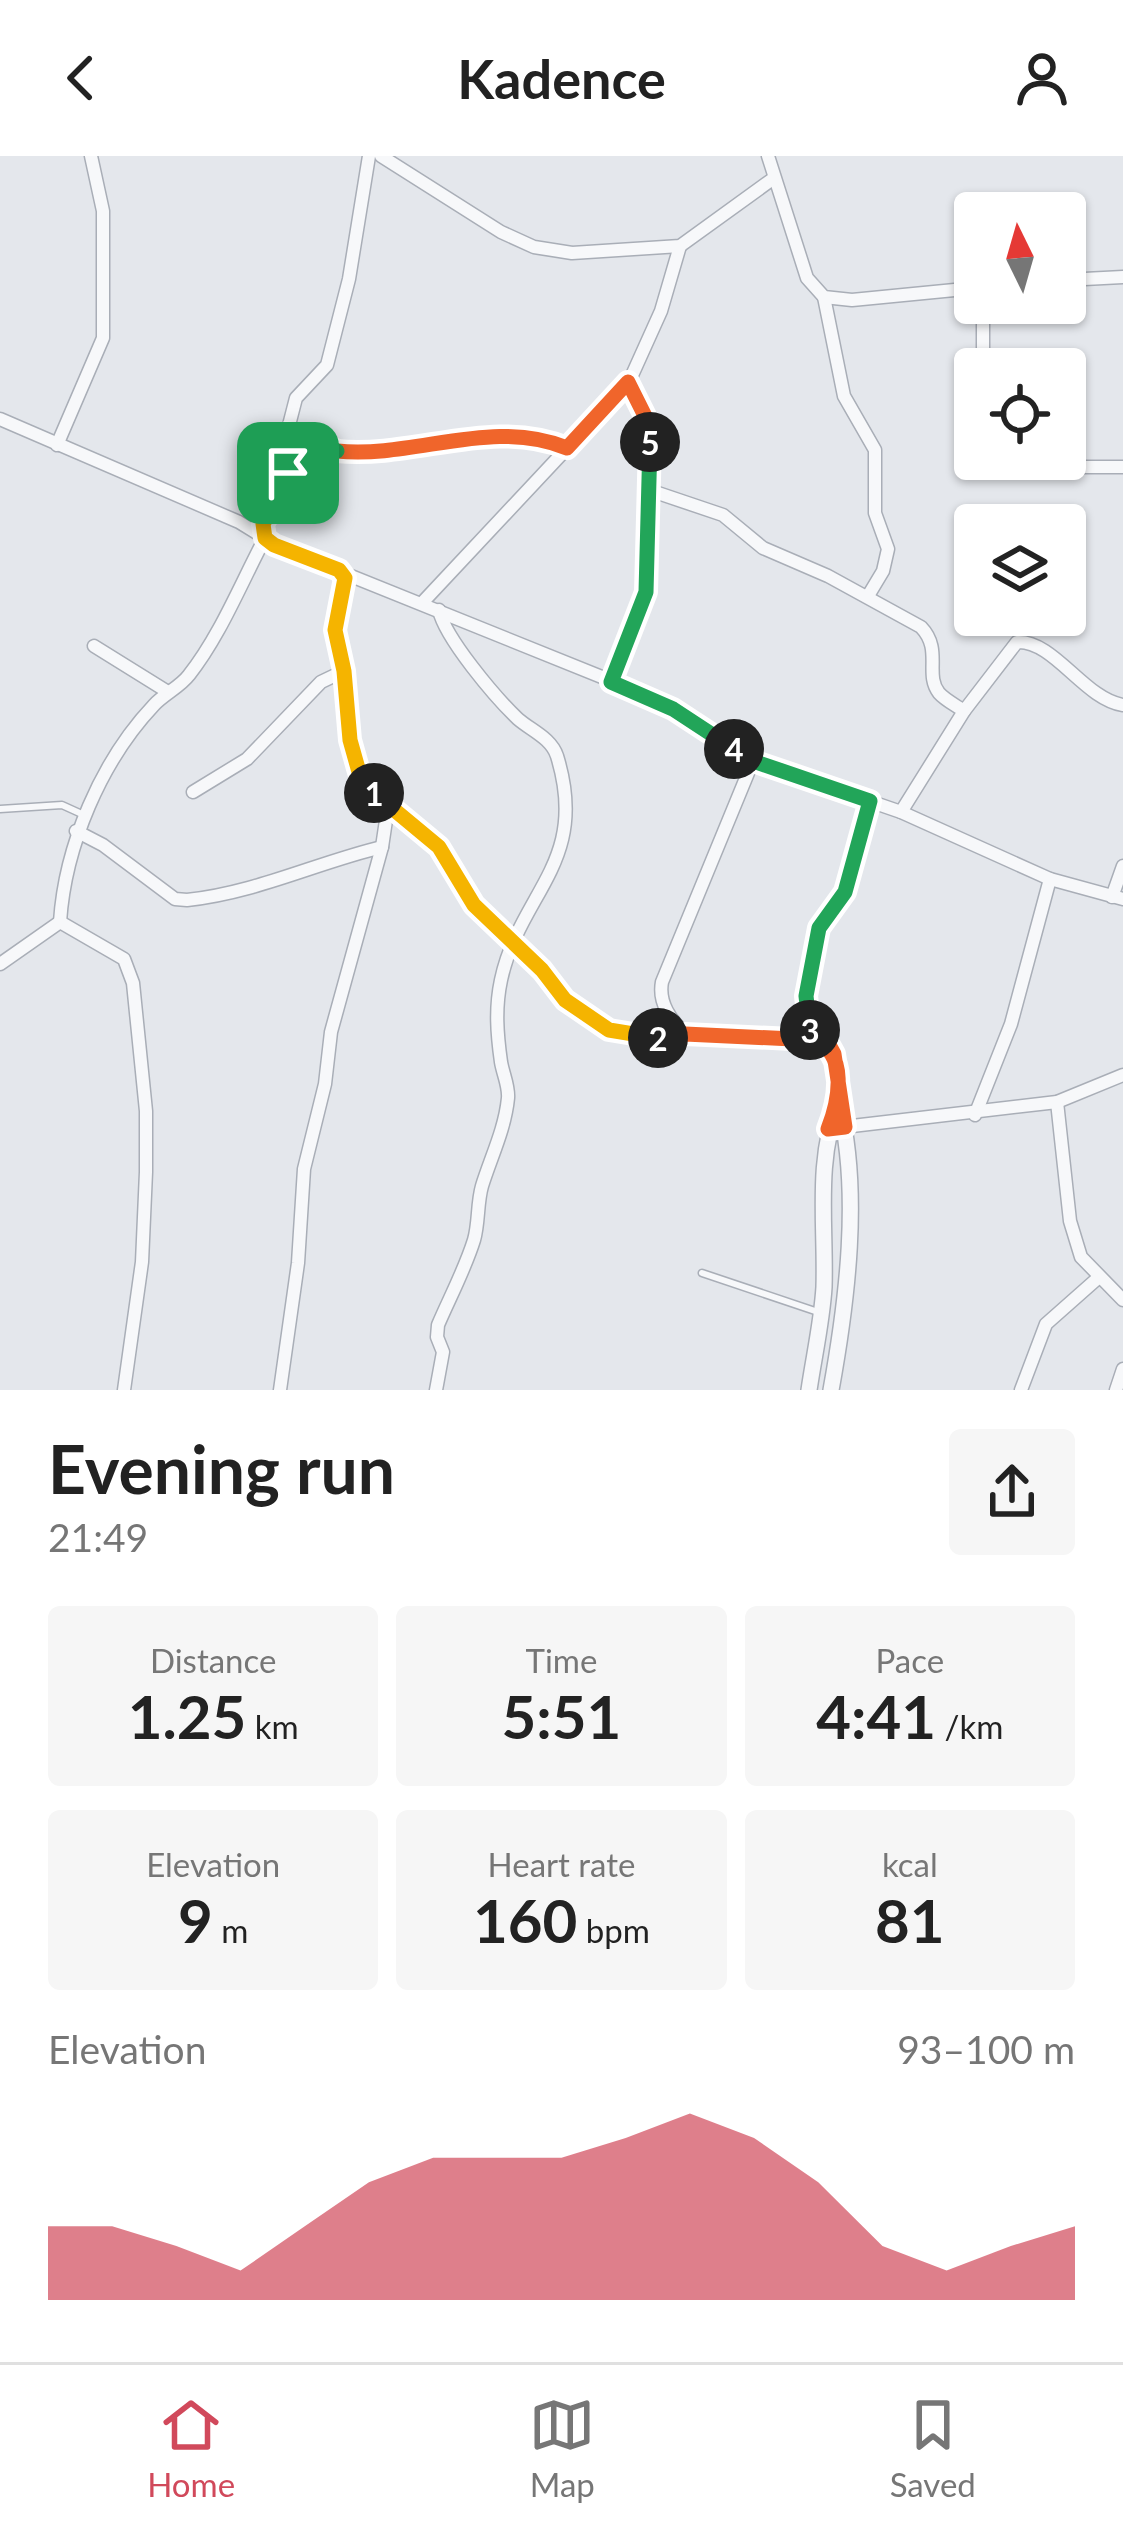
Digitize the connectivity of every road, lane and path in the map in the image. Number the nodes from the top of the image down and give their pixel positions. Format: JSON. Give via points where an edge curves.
{"nodes":[{"id":1,"x":92,"y":156,"type":"edge"},
{"id":2,"x":369,"y":156,"type":"edge"},
{"id":3,"x":381,"y":156,"type":"edge"},
{"id":4,"x":768,"y":156,"type":"edge"},
{"id":5,"x":774,"y":178,"type":"junction"},
{"id":6,"x":680,"y":246,"type":"junction"},
{"id":7,"x":1123,"y":277,"type":"edge"},
{"id":8,"x":1086,"y":279,"type":"edge"},
{"id":9,"x":954,"y":290,"type":"edge"},
{"id":10,"x":824,"y":297,"type":"junction"},
{"id":11,"x":628,"y":382,"type":"junction"},
{"id":12,"x":0,"y":419,"type":"edge"},
{"id":13,"x":287,"y":433,"type":"junction"},
{"id":14,"x":57,"y":445,"type":"junction"},
{"id":15,"x":567,"y":448,"type":"junction"},
{"id":16,"x":1086,"y":466,"type":"edge"},
{"id":17,"x":1123,"y":466,"type":"edge"},
{"id":18,"x":649,"y":490,"type":"junction"},
{"id":19,"x":265,"y":538,"type":"junction"},
{"id":20,"x":339,"y":570,"type":"junction"},
{"id":21,"x":868,"y":596,"type":"junction"},
{"id":22,"x":422,"y":603,"type":"junction"},
{"id":23,"x":439,"y":610,"type":"junction"},
{"id":24,"x":94,"y":646,"type":"dead end"},
{"id":25,"x":344,"y":671,"type":"junction"},
{"id":26,"x":611,"y":682,"type":"junction"},
{"id":27,"x":169,"y":692,"type":"junction"},
{"id":28,"x":1123,"y":705,"type":"edge"},
{"id":29,"x":964,"y":711,"type":"junction"},
{"id":30,"x":753,"y":761,"type":"junction"},
{"id":31,"x":194,"y":793,"type":"dead end"},
{"id":32,"x":870,"y":801,"type":"junction"},
{"id":33,"x":388,"y":807,"type":"junction"},
{"id":34,"x":0,"y":808,"type":"edge"},
{"id":35,"x":901,"y":812,"type":"junction"},
{"id":36,"x":84,"y":815,"type":"junction"},
{"id":37,"x":76,"y":831,"type":"junction"},
{"id":38,"x":382,"y":848,"type":"junction"},
{"id":39,"x":1123,"y":866,"type":"edge"},
{"id":40,"x":1050,"y":879,"type":"junction"},
{"id":41,"x":1118,"y":898,"type":"edge"},
{"id":42,"x":60,"y":922,"type":"junction"},
{"id":43,"x":513,"y":940,"type":"junction"},
{"id":44,"x":0,"y":964,"type":"edge"},
{"id":45,"x":685,"y":1034,"type":"junction"},
{"id":46,"x":813,"y":1040,"type":"junction"},
{"id":47,"x":1123,"y":1075,"type":"edge"},
{"id":48,"x":839,"y":1101,"type":"joint"},
{"id":49,"x":1057,"y":1102,"type":"junction"},
{"id":50,"x":974,"y":1115,"type":"junction"},
{"id":51,"x":836,"y":1128,"type":"junction"},
{"id":52,"x":702,"y":1273,"type":"dead end"},
{"id":53,"x":1098,"y":1278,"type":"junction"},
{"id":54,"x":1123,"y":1300,"type":"edge"},
{"id":55,"x":820,"y":1312,"type":"junction"},
{"id":56,"x":1123,"y":1369,"type":"edge"},
{"id":57,"x":124,"y":1390,"type":"edge"},
{"id":58,"x":280,"y":1390,"type":"edge"},
{"id":59,"x":436,"y":1390,"type":"edge"},
{"id":60,"x":809,"y":1390,"type":"edge"},
{"id":61,"x":831,"y":1390,"type":"edge"},
{"id":62,"x":1021,"y":1390,"type":"edge"},
{"id":63,"x":1116,"y":1390,"type":"edge"}],
"edges":[{"from":1,"to":14,"type":"street","via":[[103,212],[103,338]]},
{"from":2,"to":13,"type":"street","via":[[327,365],[296,398]]},
{"from":3,"to":6,"type":"street","via":[[534,247],[572,253]]},
{"from":4,"to":5,"type":"street"},
{"from":5,"to":6,"type":"street"},
{"from":5,"to":10,"type":"street","via":[[807,278]]},
{"from":6,"to":11,"type":"street","via":[[662,311]]},
{"from":7,"to":8,"type":"street"},
{"from":9,"to":10,"type":"street"},
{"from":10,"to":21,"type":"street","via":[[844,396],[874,451],[875,514],[888,549]]},
{"from":11,"to":15,"type":"street"},
{"from":11,"to":18,"type":"street","via":[[650,426]]},
{"from":12,"to":14,"type":"street"},
{"from":13,"to":15,"type":"street","via":[[348,452],[502,435]]},
{"from":13,"to":19,"type":"street","via":[[288,486],[263,524]]},
{"from":14,"to":19,"type":"street"},
{"from":15,"to":22,"type":"street"},
{"from":16,"to":17,"type":"street"},
{"from":18,"to":21,"type":"street","via":[[723,515],[764,548]]},
{"from":18,"to":26,"type":"street","via":[[646,592]]},
{"from":19,"to":20,"type":"street"},
{"from":19,"to":27,"type":"street","via":[[208,646]]},
{"from":20,"to":22,"type":"street"},
{"from":20,"to":25,"type":"street","via":[[345,586],[335,630]]},
{"from":21,"to":29,"type":"street","via":[[930,637],[940,694]]},
{"from":22,"to":23,"type":"street"},
{"from":23,"to":26,"type":"street"},
{"from":23,"to":43,"type":"street","via":[[444,631],[498,700],[557,754],[562,840],[554,871]]},
{"from":24,"to":27,"type":"street"},
{"from":25,"to":31,"type":"street","via":[[321,682],[247,759]]},
{"from":25,"to":33,"type":"street","via":[[352,756]]},
{"from":26,"to":30,"type":"street","via":[[673,709]]},
{"from":27,"to":36,"type":"street","via":[[130,736]]},
{"from":28,"to":29,"type":"street","via":[[1022,640]]},
{"from":29,"to":35,"type":"street"},
{"from":30,"to":32,"type":"street"},
{"from":30,"to":45,"type":"street","via":[[660,989]]},
{"from":32,"to":35,"type":"street"},
{"from":32,"to":46,"type":"street","via":[[845,892],[819,928],[806,996]]},
{"from":33,"to":38,"type":"street"},
{"from":33,"to":43,"type":"street","via":[[439,847],[474,905]]},
{"from":34,"to":36,"type":"lane","via":[[62,806]]},
{"from":35,"to":40,"type":"street"},
{"from":36,"to":37,"type":"street"},
{"from":37,"to":38,"type":"street","via":[[187,900]]},
{"from":37,"to":42,"type":"street"},
{"from":38,"to":58,"type":"street","via":[[331,1032],[304,1169]]},
{"from":39,"to":41,"type":"street"},
{"from":40,"to":41,"type":"street"},
{"from":40,"to":50,"type":"street","via":[[1011,1024]]},
{"from":42,"to":44,"type":"street"},
{"from":42,"to":57,"type":"street","via":[[124,959],[133,983],[146,1172]]},
{"from":43,"to":45,"type":"street","via":[[565,1000],[609,1030],[662,1039]]},
{"from":43,"to":59,"type":"street","via":[[495,1010],[508,1099],[474,1238],[438,1325]]},
{"from":45,"to":46,"type":"street"},
{"from":46,"to":48,"type":"street","via":[[834,1054]]},
{"from":47,"to":49,"type":"street"},
{"from":48,"to":51,"type":"street"},
{"from":49,"to":50,"type":"street"},
{"from":49,"to":53,"type":"street","via":[[1070,1220],[1081,1257]]},
{"from":50,"to":51,"type":"street"},
{"from":51,"to":55,"type":"street"},
{"from":51,"to":61,"type":"street","via":[[848,1248]]},
{"from":52,"to":55,"type":"lane"},
{"from":53,"to":54,"type":"street"},
{"from":53,"to":62,"type":"street","via":[[1046,1324]]},
{"from":55,"to":60,"type":"street"},
{"from":56,"to":63,"type":"street"}]}
